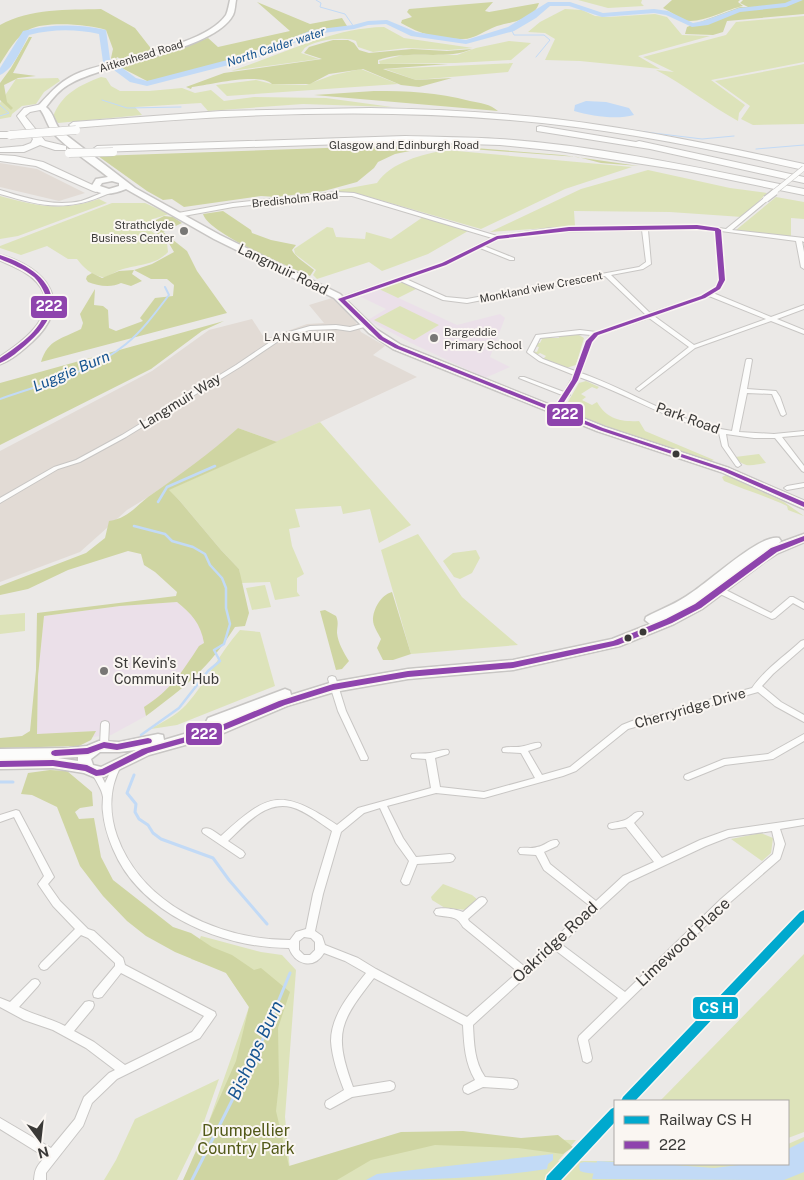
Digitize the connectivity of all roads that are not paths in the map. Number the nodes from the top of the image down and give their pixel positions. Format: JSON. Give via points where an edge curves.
{"nodes":[{"id":1,"x":233,"y":0,"type":"edge"},
{"id":2,"x":42,"y":107,"type":"junction"},
{"id":3,"x":379,"y":111,"type":"junction"},
{"id":4,"x":75,"y":128,"type":"junction"},
{"id":5,"x":533,"y":128,"type":"junction"},
{"id":6,"x":4,"y":133,"type":"edge"},
{"id":7,"x":640,"y":137,"type":"junction"},
{"id":8,"x":37,"y":139,"type":"junction"},
{"id":9,"x":0,"y":154,"type":"edge"},
{"id":10,"x":65,"y":154,"type":"junction"},
{"id":11,"x":804,"y":168,"type":"edge"},
{"id":12,"x":106,"y":170,"type":"junction"},
{"id":13,"x":61,"y":172,"type":"junction"},
{"id":14,"x":804,"y":173,"type":"edge"},
{"id":15,"x":116,"y":179,"type":"junction"},
{"id":16,"x":804,"y":181,"type":"edge"},
{"id":17,"x":124,"y":184,"type":"junction"},
{"id":18,"x":98,"y":185,"type":"junction"},
{"id":19,"x":0,"y":188,"type":"edge"},
{"id":20,"x":113,"y":191,"type":"junction"},
{"id":21,"x":0,"y":192,"type":"edge"},
{"id":22,"x":804,"y":192,"type":"edge"},
{"id":23,"x":139,"y":194,"type":"junction"},
{"id":24,"x":804,"y":196,"type":"edge"},
{"id":25,"x":178,"y":215,"type":"junction"},
{"id":26,"x":644,"y":229,"type":"junction"},
{"id":27,"x":718,"y":230,"type":"junction"},
{"id":28,"x":727,"y":231,"type":"junction"},
{"id":29,"x":494,"y":237,"type":"junction"},
{"id":30,"x":801,"y":240,"type":"edge"},
{"id":31,"x":479,"y":246,"type":"junction"},
{"id":32,"x":0,"y":257,"type":"edge"},
{"id":33,"x":512,"y":259,"type":"dead end"},
{"id":34,"x":804,"y":267,"type":"edge"},
{"id":35,"x":606,"y":275,"type":"junction"},
{"id":36,"x":401,"y":279,"type":"junction"},
{"id":37,"x":710,"y":294,"type":"junction"},
{"id":38,"x":339,"y":297,"type":"junction"},
{"id":39,"x":804,"y":307,"type":"edge"},
{"id":40,"x":649,"y":315,"type":"junction"},
{"id":41,"x":772,"y":319,"type":"junction"},
{"id":42,"x":366,"y":325,"type":"junction"},
{"id":43,"x":804,"y":332,"type":"edge"},
{"id":44,"x":596,"y":334,"type":"junction"},
{"id":45,"x":693,"y":347,"type":"junction"},
{"id":46,"x":749,"y":360,"type":"dead end"},
{"id":47,"x":0,"y":361,"type":"edge"},
{"id":48,"x":578,"y":374,"type":"junction"},
{"id":49,"x":522,"y":378,"type":"dead end"},
{"id":50,"x":639,"y":389,"type":"dead end"},
{"id":51,"x":744,"y":391,"type":"junction"},
{"id":52,"x":566,"y":395,"type":"junction"},
{"id":53,"x":555,"y":411,"type":"junction"},
{"id":54,"x":783,"y":414,"type":"dead end"},
{"id":55,"x":722,"y":432,"type":"junction"},
{"id":56,"x":804,"y":433,"type":"edge"},
{"id":57,"x":735,"y":434,"type":"junction"},
{"id":58,"x":778,"y":437,"type":"junction"},
{"id":59,"x":804,"y":459,"type":"edge"},
{"id":60,"x":796,"y":460,"type":"junction"},
{"id":61,"x":738,"y":465,"type":"dead end"},
{"id":62,"x":804,"y":470,"type":"edge"},
{"id":63,"x":804,"y":485,"type":"edge"},
{"id":64,"x":784,"y":492,"type":"junction"},
{"id":65,"x":0,"y":501,"type":"edge"},
{"id":66,"x":804,"y":505,"type":"edge"},
{"id":67,"x":804,"y":510,"type":"edge"},
{"id":68,"x":804,"y":530,"type":"edge"},
{"id":69,"x":804,"y":538,"type":"edge"},
{"id":70,"x":719,"y":590,"type":"junction"},
{"id":71,"x":804,"y":606,"type":"edge"},
{"id":72,"x":804,"y":644,"type":"edge"},
{"id":73,"x":332,"y":683,"type":"junction"},
{"id":74,"x":758,"y":687,"type":"junction"},
{"id":75,"x":804,"y":718,"type":"edge"},
{"id":76,"x":105,"y":724,"type":"dead end"},
{"id":77,"x":804,"y":737,"type":"edge"},
{"id":78,"x":537,"y":745,"type":"dead end"},
{"id":79,"x":110,"y":746,"type":"junction"},
{"id":80,"x":506,"y":750,"type":"dead end"},
{"id":81,"x":523,"y":750,"type":"junction"},
{"id":82,"x":88,"y":752,"type":"junction"},
{"id":83,"x":445,"y":752,"type":"dead end"},
{"id":84,"x":0,"y":754,"type":"edge"},
{"id":85,"x":415,"y":756,"type":"dead end"},
{"id":86,"x":430,"y":756,"type":"junction"},
{"id":87,"x":364,"y":758,"type":"dead end"},
{"id":88,"x":0,"y":764,"type":"edge"},
{"id":89,"x":119,"y":764,"type":"junction"},
{"id":90,"x":92,"y":770,"type":"junction"},
{"id":91,"x":688,"y":777,"type":"dead end"},
{"id":92,"x":540,"y":779,"type":"junction"},
{"id":93,"x":436,"y":790,"type":"junction"},
{"id":94,"x":107,"y":795,"type":"junction"},
{"id":95,"x":382,"y":804,"type":"junction"},
{"id":96,"x":639,"y":814,"type":"dead end"},
{"id":97,"x":0,"y":819,"type":"edge"},
{"id":98,"x":804,"y":822,"type":"edge"},
{"id":99,"x":628,"y":823,"type":"junction"},
{"id":100,"x":612,"y":826,"type":"dead end"},
{"id":101,"x":775,"y":827,"type":"junction"},
{"id":102,"x":337,"y":830,"type":"junction"},
{"id":103,"x":206,"y":831,"type":"dead end"},
{"id":104,"x":222,"y":842,"type":"junction"},
{"id":105,"x":554,"y":844,"type":"dead end"},
{"id":106,"x":523,"y":851,"type":"dead end"},
{"id":107,"x":539,"y":851,"type":"junction"},
{"id":108,"x":240,"y":854,"type":"dead end"},
{"id":109,"x":450,"y":858,"type":"dead end"},
{"id":110,"x":414,"y":861,"type":"junction"},
{"id":111,"x":660,"y":862,"type":"junction"},
{"id":112,"x":406,"y":881,"type":"dead end"},
{"id":113,"x":482,"y":901,"type":"dead end"},
{"id":114,"x":595,"y":905,"type":"junction"},
{"id":115,"x":439,"y":912,"type":"dead end"},
{"id":116,"x":463,"y":918,"type":"junction"},
{"id":117,"x":81,"y":929,"type":"junction"},
{"id":118,"x":310,"y":934,"type":"junction"},
{"id":119,"x":293,"y":944,"type":"junction"},
{"id":120,"x":554,"y":944,"type":"junction"},
{"id":121,"x":322,"y":948,"type":"junction"},
{"id":122,"x":44,"y":966,"type":"dead end"},
{"id":123,"x":120,"y":968,"type":"junction"},
{"id":124,"x":524,"y":971,"type":"junction"},
{"id":125,"x":373,"y":972,"type":"junction"},
{"id":126,"x":35,"y":983,"type":"dead end"},
{"id":127,"x":98,"y":994,"type":"dead end"},
{"id":128,"x":624,"y":997,"type":"junction"},
{"id":129,"x":0,"y":1002,"type":"edge"},
{"id":130,"x":89,"y":1005,"type":"dead end"},
{"id":131,"x":11,"y":1008,"type":"junction"},
{"id":132,"x":468,"y":1023,"type":"junction"},
{"id":133,"x":66,"y":1032,"type":"junction"},
{"id":134,"x":588,"y":1058,"type":"dead end"},
{"id":135,"x":124,"y":1070,"type":"junction"},
{"id":136,"x":482,"y":1082,"type":"junction"},
{"id":137,"x":513,"y":1084,"type":"dead end"},
{"id":138,"x":390,"y":1086,"type":"dead end"},
{"id":139,"x":468,"y":1089,"type":"dead end"},
{"id":140,"x":350,"y":1092,"type":"junction"},
{"id":141,"x":330,"y":1104,"type":"dead end"},
{"id":142,"x":0,"y":1123,"type":"edge"},
{"id":143,"x":52,"y":1155,"type":"junction"},
{"id":144,"x":40,"y":1180,"type":"edge"}],
"edges":[{"from":1,"to":2,"type":"main road","name":"Aitkenhead Road","via":[[229,16],[209,33],[175,48],[84,74],[59,88],[52,100]]},
{"from":2,"to":8,"type":"highway","via":[[21,113]]},
{"from":2,"to":12,"type":"main road","via":[[58,132]]},
{"from":3,"to":4,"type":"highway","via":[[236,112]]},
{"from":3,"to":7,"type":"highway","via":[[517,120]]},
{"from":3,"to":11,"type":"highway","via":[[468,114],[582,125]]},
{"from":4,"to":5,"type":"highway","via":[[307,116],[432,120]]},
{"from":4,"to":6,"type":"highway","bridge":true},
{"from":5,"to":16,"type":"highway","via":[[665,151]]},
{"from":5,"to":16,"type":"highway","via":[[624,141]]},
{"from":7,"to":11,"type":"highway"},
{"from":7,"to":14,"type":"highway"},
{"from":8,"to":9,"type":"highway","via":[[35,145]]},
{"from":8,"to":10,"type":"highway"},
{"from":9,"to":10,"type":"highway","name":"Glasgow and Edinburgh Road"},
{"from":9,"to":13,"type":"highway","via":[[28,159]]},
{"from":10,"to":13,"type":"highway","via":[[55,164]]},
{"from":10,"to":22,"type":"highway","name":"Glasgow and Edinburgh Road","bridge":true,"via":[[94,149],[395,139],[500,142],[679,167]]},
{"from":10,"to":24,"type":"highway","name":"Glasgow and Edinburgh Road","bridge":true,"via":[[426,143],[510,147],[657,166]]},
{"from":11,"to":28,"type":"street","bridge":true},
{"from":12,"to":15,"type":"main road"},
{"from":12,"to":18,"type":"main road"},
{"from":13,"to":18,"type":"highway"},
{"from":15,"to":17,"type":"main road","name":"Langmuir Road"},
{"from":15,"to":18,"type":"main road"},
{"from":17,"to":20,"type":"main road"},
{"from":17,"to":23,"type":"main road","name":"Langmuir Road"},
{"from":18,"to":19,"type":"street","via":[[86,198],[59,202]]},
{"from":18,"to":20,"type":"main road","name":"Langmuir Road"},
{"from":20,"to":21,"type":"street","via":[[80,202],[58,205],[41,204]]},
{"from":20,"to":23,"type":"main road","name":"Langmuir Road"},
{"from":23,"to":25,"type":"main road","name":"Langmuir Road"},
{"from":25,"to":29,"type":"street","name":"Bredisholm Road","via":[[233,205],[352,194]]},
{"from":25,"to":38,"type":"main road","name":"Langmuir Road"},
{"from":26,"to":27,"type":"street","via":[[697,227]]},
{"from":26,"to":29,"type":"street","via":[[569,229]]},
{"from":26,"to":35,"type":"street","name":"Monkland view Crescent","via":[[649,263],[641,268]]},
{"from":27,"to":28,"type":"street"},
{"from":27,"to":37,"type":"street","via":[[722,280]]},
{"from":28,"to":30,"type":"street"},
{"from":29,"to":31,"type":"street"},
{"from":30,"to":34,"type":"street"},
{"from":31,"to":33,"type":"street"},
{"from":31,"to":36,"type":"street","via":[[444,264]]},
{"from":32,"to":47,"type":"street","via":[[34,274],[48,290],[50,299],[49,316],[42,328],[24,346]]},
{"from":35,"to":36,"type":"street","name":"Monkland view Crescent","via":[[458,301],[445,299]]},
{"from":35,"to":40,"type":"street"},
{"from":36,"to":38,"type":"street"},
{"from":37,"to":40,"type":"street"},
{"from":37,"to":41,"type":"street"},
{"from":38,"to":42,"type":"main road","name":"Langmuir Road"},
{"from":39,"to":41,"type":"street"},
{"from":40,"to":44,"type":"street"},
{"from":40,"to":45,"type":"street"},
{"from":41,"to":43,"type":"street"},
{"from":41,"to":45,"type":"street"},
{"from":42,"to":53,"type":"main road","name":"Langmuir Road","via":[[398,347]]},
{"from":42,"to":65,"type":"street","name":"Langmuir Way","via":[[350,329],[336,326],[310,328],[284,335],[124,436],[78,461],[56,468]]},
{"from":44,"to":48,"type":"street","via":[[589,341]]},
{"from":44,"to":48,"type":"street","name":"Park Road","via":[[544,334],[536,338],[530,352],[532,355]]},
{"from":45,"to":50,"type":"street"},
{"from":46,"to":51,"type":"street"},
{"from":48,"to":52,"type":"street"},
{"from":48,"to":55,"type":"street","name":"Park Road","via":[[694,424]]},
{"from":49,"to":52,"type":"street","via":[[528,384]]},
{"from":51,"to":54,"type":"street","via":[[774,392]]},
{"from":51,"to":57,"type":"street"},
{"from":52,"to":53,"type":"street"},
{"from":53,"to":64,"type":"main road","name":"Langmuir Road","via":[[601,430]]},
{"from":55,"to":57,"type":"street","name":"Park Road"},
{"from":55,"to":61,"type":"street","via":[[725,446]]},
{"from":56,"to":58,"type":"street","name":"Park Road"},
{"from":57,"to":58,"type":"street","name":"Park Road"},
{"from":58,"to":60,"type":"street"},
{"from":59,"to":60,"type":"street"},
{"from":60,"to":62,"type":"street"},
{"from":63,"to":64,"type":"street"},
{"from":64,"to":66,"type":"main road","name":"Langmuir Road"},
{"from":64,"to":67,"type":"main road","name":"Langmuir Road"},
{"from":68,"to":73,"type":"main road","via":[[755,551],[695,597],[662,616],[617,633],[520,656],[394,668]]},
{"from":69,"to":70,"type":"main road","via":[[774,550]]},
{"from":70,"to":71,"type":"street","via":[[772,616],[793,599]]},
{"from":70,"to":73,"type":"main road","via":[[669,622],[591,649],[513,665]]},
{"from":72,"to":74,"type":"street","via":[[762,678]]},
{"from":73,"to":79,"type":"main road","via":[[264,701],[201,727],[142,743]]},
{"from":73,"to":87,"type":"street"},
{"from":73,"to":89,"type":"main road","via":[[209,732],[145,751]]},
{"from":74,"to":75,"type":"street","via":[[778,704]]},
{"from":74,"to":92,"type":"street","name":"Cherryridge Drive","via":[[632,724],[573,769]]},
{"from":76,"to":79,"type":"street"},
{"from":77,"to":91,"type":"street","via":[[770,757],[724,762]]},
{"from":78,"to":81,"type":"street"},
{"from":79,"to":82,"type":"main road"},
{"from":79,"to":89,"type":"main road","via":[[122,756]]},
{"from":80,"to":81,"type":"street"},
{"from":81,"to":92,"type":"street"},
{"from":82,"to":84,"type":"main road"},
{"from":82,"to":90,"type":"main road","via":[[84,759]]},
{"from":83,"to":86,"type":"street"},
{"from":85,"to":86,"type":"street"},
{"from":86,"to":93,"type":"street"},
{"from":88,"to":90,"type":"main road","via":[[53,763]]},
{"from":89,"to":90,"type":"main road","via":[[111,770]]},
{"from":89,"to":94,"type":"street","via":[[111,775]]},
{"from":90,"to":94,"type":"street"},
{"from":92,"to":93,"type":"street","name":"Cherryridge Drive","via":[[484,795]]},
{"from":93,"to":95,"type":"street","name":"Cherryridge Drive"},
{"from":94,"to":119,"type":"street","via":[[108,820],[119,854],[137,879],[160,902],[197,924],[225,934],[262,943]]},
{"from":95,"to":102,"type":"street","name":"Cherryridge Drive","via":[[361,810]]},
{"from":95,"to":110,"type":"street","via":[[399,840]]},
{"from":96,"to":99,"type":"street"},
{"from":97,"to":117,"type":"street","via":[[16,813],[49,877],[43,884],[52,900]]},
{"from":98,"to":101,"type":"street","name":"Oakridge Road"},
{"from":99,"to":100,"type":"street"},
{"from":99,"to":111,"type":"street"},
{"from":101,"to":111,"type":"street","name":"Oakridge Road","via":[[728,834]]},
{"from":101,"to":128,"type":"street","name":"Limewood Place","via":[[780,844],[778,856],[724,902]]},
{"from":102,"to":104,"type":"street","via":[[292,804],[276,804],[257,811]]},
{"from":102,"to":118,"type":"street"},
{"from":103,"to":104,"type":"street"},
{"from":104,"to":108,"type":"street"},
{"from":105,"to":107,"type":"street"},
{"from":106,"to":107,"type":"street"},
{"from":107,"to":114,"type":"street","via":[[547,867]]},
{"from":109,"to":110,"type":"street"},
{"from":110,"to":112,"type":"street"},
{"from":111,"to":114,"type":"street","name":"Oakridge Road","via":[[626,879]]},
{"from":113,"to":116,"type":"street"},
{"from":114,"to":120,"type":"street","name":"Oakridge Road"},
{"from":115,"to":116,"type":"street","via":[[458,914]]},
{"from":116,"to":124,"type":"street","via":[[466,924]]},
{"from":117,"to":122,"type":"street"},
{"from":117,"to":123,"type":"street","via":[[85,934],[91,934],[120,962]]},
{"from":118,"to":119,"type":"street","via":[[300,936]]},
{"from":118,"to":121,"type":"street","via":[[320,939]]},
{"from":119,"to":121,"type":"street","via":[[295,954],[305,958],[317,955]]},
{"from":120,"to":124,"type":"street","name":"Oakridge Road"},
{"from":120,"to":128,"type":"street"},
{"from":121,"to":125,"type":"street","via":[[338,952]]},
{"from":123,"to":127,"type":"street"},
{"from":123,"to":135,"type":"street","via":[[211,1015],[196,1035]]},
{"from":124,"to":132,"type":"street","name":"Oakridge Road"},
{"from":125,"to":132,"type":"street"},
{"from":125,"to":140,"type":"street","via":[[346,1006],[337,1030],[336,1054]]},
{"from":126,"to":131,"type":"street"},
{"from":128,"to":134,"type":"street","name":"Limewood Place","via":[[583,1039]]},
{"from":129,"to":131,"type":"street"},
{"from":130,"to":133,"type":"street"},
{"from":131,"to":133,"type":"street"},
{"from":132,"to":136,"type":"street","via":[[471,1062]]},
{"from":133,"to":135,"type":"street"},
{"from":135,"to":143,"type":"street","via":[[88,1100],[79,1122]]},
{"from":136,"to":137,"type":"street"},
{"from":136,"to":139,"type":"street"},
{"from":138,"to":140,"type":"street"},
{"from":140,"to":141,"type":"street"},
{"from":142,"to":143,"type":"street"},
{"from":143,"to":144,"type":"street","via":[[40,1171]]}]}
